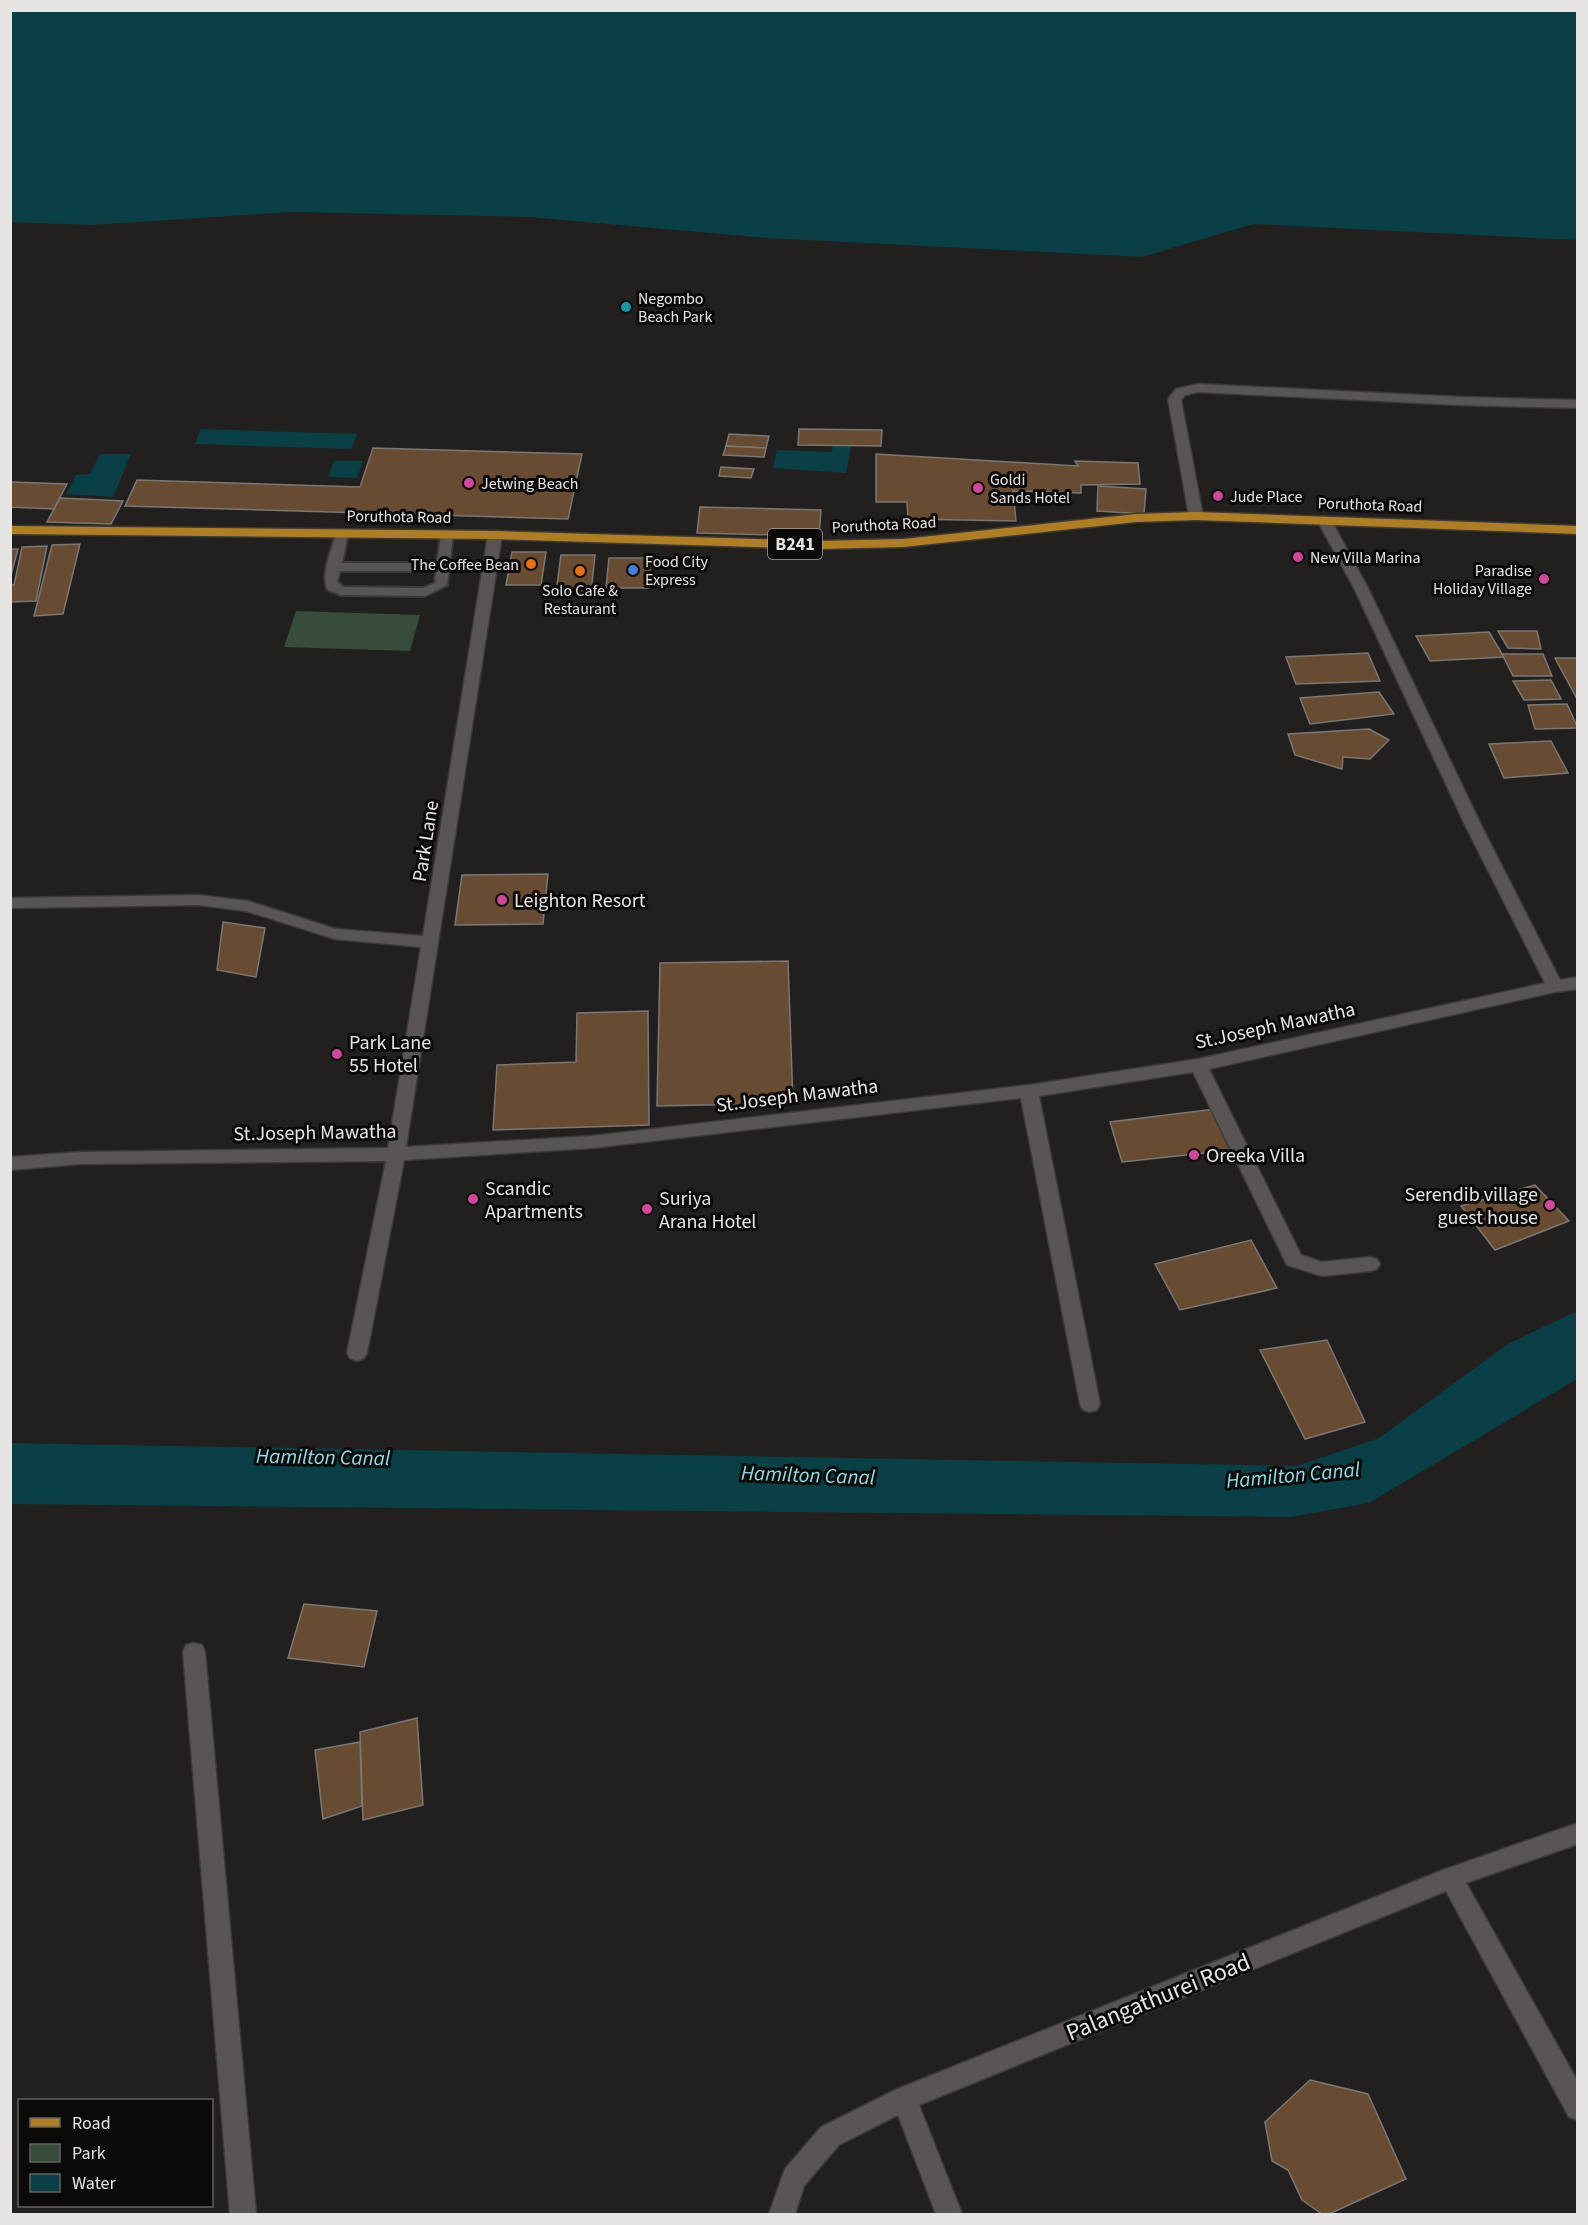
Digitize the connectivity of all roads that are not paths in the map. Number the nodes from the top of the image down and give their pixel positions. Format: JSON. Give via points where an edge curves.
{"nodes":[{"id":1,"x":1578,"y":404,"type":"edge"},
{"id":2,"x":1196,"y":516,"type":"junction"},
{"id":3,"x":1324,"y":520,"type":"junction"},
{"id":4,"x":10,"y":530,"type":"edge"},
{"id":5,"x":1578,"y":530,"type":"edge"},
{"id":6,"x":342,"y":534,"type":"junction"},
{"id":7,"x":447,"y":535,"type":"junction"},
{"id":8,"x":495,"y":535,"type":"junction"},
{"id":9,"x":334,"y":567,"type":"junction"},
{"id":10,"x":443,"y":567,"type":"junction"},
{"id":11,"x":10,"y":903,"type":"edge"},
{"id":12,"x":430,"y":942,"type":"junction"},
{"id":13,"x":1578,"y":983,"type":"edge"},
{"id":14,"x":1555,"y":986,"type":"junction"},
{"id":15,"x":1198,"y":1065,"type":"junction"},
{"id":16,"x":1029,"y":1091,"type":"junction"},
{"id":17,"x":396,"y":1154,"type":"junction"},
{"id":18,"x":10,"y":1164,"type":"edge"},
{"id":19,"x":1370,"y":1264,"type":"dead end"},
{"id":20,"x":357,"y":1353,"type":"dead end"},
{"id":21,"x":1090,"y":1404,"type":"dead end"},
{"id":22,"x":194,"y":1652,"type":"dead end"},
{"id":23,"x":1578,"y":1833,"type":"edge"},
{"id":24,"x":1451,"y":1878,"type":"junction"},
{"id":25,"x":904,"y":2099,"type":"junction"},
{"id":26,"x":1578,"y":2108,"type":"edge"},
{"id":27,"x":243,"y":2214,"type":"edge"},
{"id":28,"x":782,"y":2214,"type":"edge"},
{"id":29,"x":949,"y":2214,"type":"edge"}],
"edges":[{"from":1,"to":2,"type":"street","via":[[1198,388],[1181,392],[1174,399]]},
{"from":2,"to":3,"type":"main road","name":"Poruthota Road","number":"B241"},
{"from":2,"to":8,"type":"main road","name":"Poruthota Road","number":"B241","via":[[1136,518],[882,544]]},
{"from":3,"to":5,"type":"main road","name":"Poruthota Road","number":"B241"},
{"from":3,"to":14,"type":"street"},
{"from":4,"to":6,"type":"main road","name":"Poruthota Road","number":"B241"},
{"from":6,"to":7,"type":"main road","name":"Poruthota Road","number":"B241"},
{"from":6,"to":9,"type":"lane"},
{"from":7,"to":8,"type":"main road","name":"Poruthota Road","number":"B241"},
{"from":7,"to":10,"type":"lane"},
{"from":8,"to":12,"type":"street","name":"Park Lane"},
{"from":9,"to":10,"type":"lane"},
{"from":9,"to":10,"type":"lane","via":[[331,581],[340,591],[425,592],[441,585]]},
{"from":11,"to":12,"type":"street","via":[[198,900],[248,906],[335,934]]},
{"from":12,"to":17,"type":"street","name":"Park Lane"},
{"from":13,"to":14,"type":"street","name":"St.Joseph Mawatha"},
{"from":14,"to":15,"type":"street","name":"St.Joseph Mawatha"},
{"from":15,"to":16,"type":"street","name":"St.Joseph Mawatha"},
{"from":15,"to":19,"type":"street","via":[[1294,1260],[1321,1270]]},
{"from":16,"to":17,"type":"street","name":"St.Joseph Mawatha","via":[[592,1142]]},
{"from":16,"to":21,"type":"street"},
{"from":17,"to":18,"type":"street","name":"St.Joseph Mawatha","via":[[80,1158]]},
{"from":17,"to":20,"type":"street","name":"Park Lane"},
{"from":22,"to":27,"type":"street"},
{"from":23,"to":24,"type":"street","name":"Palangathurei Road"},
{"from":24,"to":25,"type":"street","name":"Palangathurei Road"},
{"from":24,"to":26,"type":"street"},
{"from":25,"to":28,"type":"street","name":"Palangathurei Road","via":[[830,2136],[794,2178]]},
{"from":25,"to":29,"type":"street"}]}
